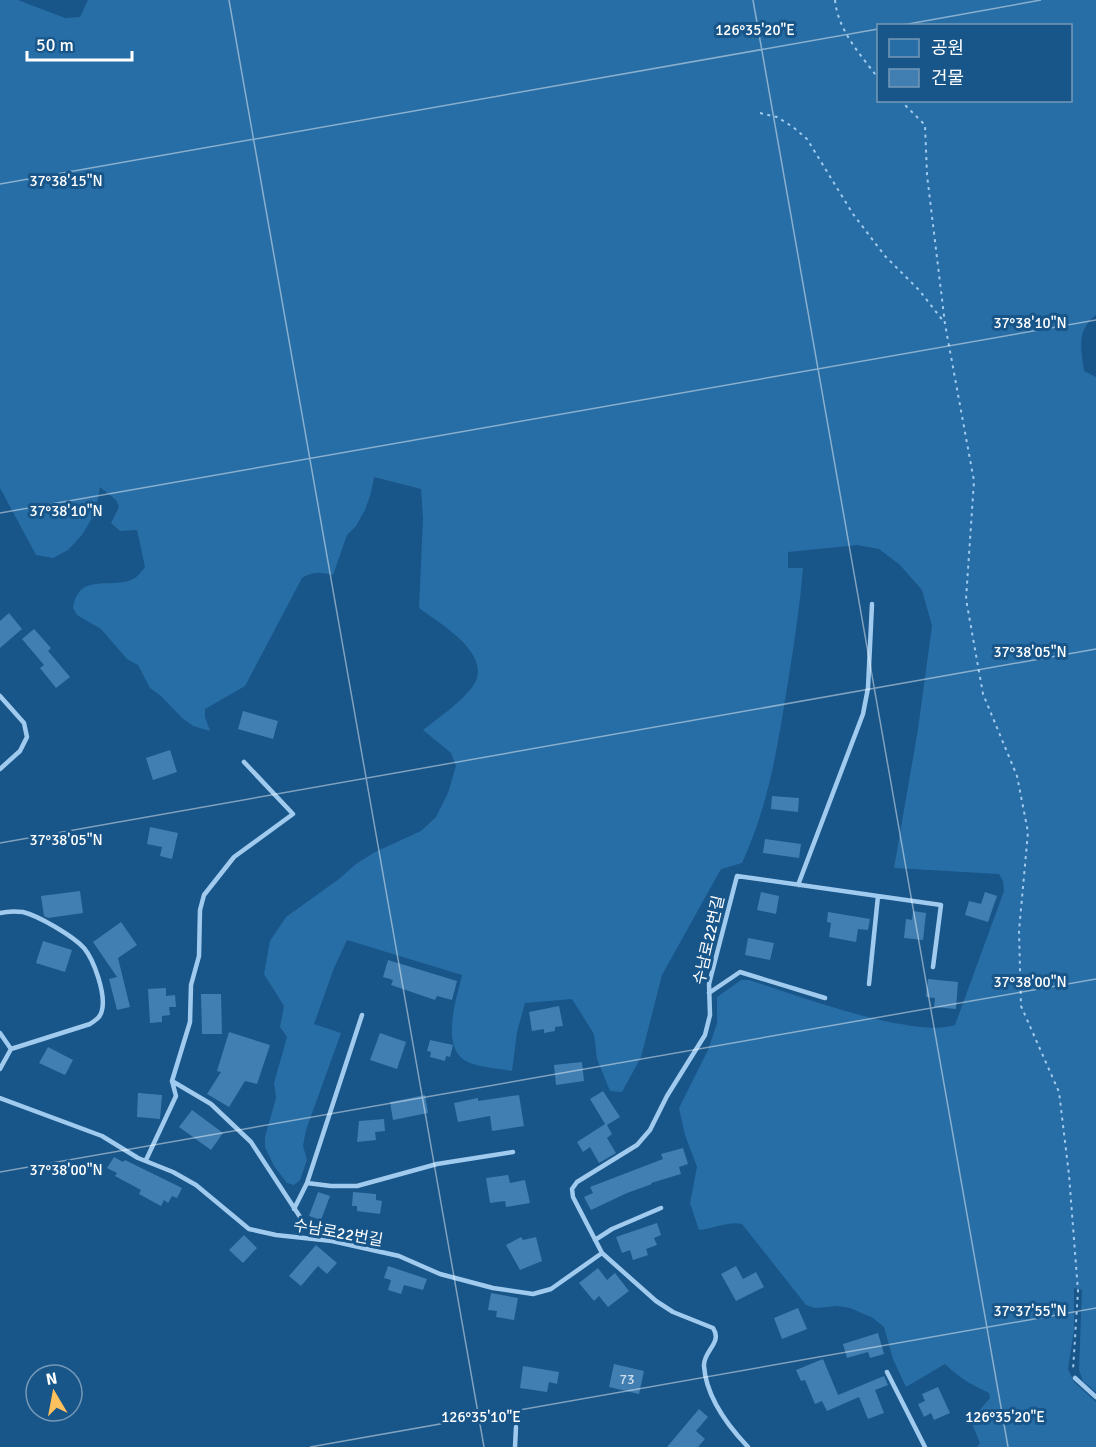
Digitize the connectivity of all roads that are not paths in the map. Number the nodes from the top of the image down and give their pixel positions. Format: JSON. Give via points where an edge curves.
{"nodes":[{"id":1,"x":872,"y":604,"type":"dead end"},
{"id":2,"x":0,"y":696,"type":"edge"},
{"id":3,"x":244,"y":762,"type":"dead end"},
{"id":4,"x":0,"y":769,"type":"edge"},
{"id":5,"x":798,"y":885,"type":"junction"},
{"id":6,"x":878,"y":896,"type":"junction"},
{"id":7,"x":0,"y":913,"type":"edge"},
{"id":8,"x":933,"y":967,"type":"dead end"},
{"id":9,"x":869,"y":984,"type":"dead end"},
{"id":10,"x":709,"y":993,"type":"junction"},
{"id":11,"x":825,"y":999,"type":"dead end"},
{"id":12,"x":362,"y":1015,"type":"dead end"},
{"id":13,"x":0,"y":1033,"type":"edge"},
{"id":14,"x":11,"y":1049,"type":"junction"},
{"id":15,"x":0,"y":1069,"type":"edge"},
{"id":16,"x":172,"y":1081,"type":"junction"},
{"id":17,"x":0,"y":1098,"type":"edge"},
{"id":18,"x":513,"y":1152,"type":"dead end"},
{"id":19,"x":146,"y":1161,"type":"junction"},
{"id":20,"x":307,"y":1183,"type":"junction"},
{"id":21,"x":661,"y":1208,"type":"dead end"},
{"id":22,"x":294,"y":1209,"type":"junction"},
{"id":23,"x":321,"y":1239,"type":"junction"},
{"id":24,"x":595,"y":1240,"type":"junction"},
{"id":25,"x":602,"y":1253,"type":"junction"},
{"id":26,"x":887,"y":1372,"type":"dead end"},
{"id":27,"x":1075,"y":1378,"type":"road end"},
{"id":28,"x":1096,"y":1396,"type":"edge"},
{"id":29,"x":516,"y":1427,"type":"dead end"},
{"id":30,"x":515,"y":1447,"type":"edge"},
{"id":31,"x":748,"y":1447,"type":"edge"},
{"id":32,"x":925,"y":1447,"type":"edge"}],
"edges":[{"from":1,"to":5,"type":"lane","via":[[863,714]]},
{"from":2,"to":4,"type":"lane","via":[[24,723],[27,737],[20,751]]},
{"from":3,"to":16,"type":"lane","via":[[293,814],[234,857],[204,895],[199,956],[191,985],[190,1022]]},
{"from":5,"to":6,"type":"lane","name":"수남로22번길"},
{"from":5,"to":10,"type":"lane","name":"수남로22번길","via":[[737,876]]},
{"from":6,"to":8,"type":"lane","name":"수남로22번길","via":[[941,905]]},
{"from":6,"to":9,"type":"lane"},
{"from":7,"to":14,"type":"lane","via":[[31,915],[72,938],[95,969],[103,1003],[102,1012],[90,1024]]},
{"from":10,"to":11,"type":"lane","via":[[740,972]]},
{"from":10,"to":24,"type":"lane","name":"수남로22번길","via":[[711,1015],[705,1035],[650,1130],[637,1145],[572,1189]]},
{"from":12,"to":20,"type":"lane"},
{"from":13,"to":14,"type":"lane"},
{"from":14,"to":15,"type":"lane"},
{"from":16,"to":19,"type":"lane","via":[[176,1096]]},
{"from":16,"to":22,"type":"lane","via":[[211,1104],[251,1142]]},
{"from":17,"to":19,"type":"lane","name":"수남로22번길","via":[[102,1136]]},
{"from":18,"to":20,"type":"lane","via":[[437,1164],[357,1186]]},
{"from":19,"to":23,"type":"lane","name":"수남로22번길","via":[[196,1185],[249,1229]]},
{"from":20,"to":22,"type":"lane"},
{"from":21,"to":24,"type":"lane"},
{"from":22,"to":23,"type":"lane"},
{"from":23,"to":25,"type":"lane","name":"수남로22번길","via":[[399,1256],[440,1274],[493,1288],[533,1294],[551,1289]]},
{"from":24,"to":25,"type":"lane","name":"수남로22번길"},
{"from":25,"to":31,"type":"lane","name":"수남로22번길","via":[[656,1301],[712,1328],[716,1340],[704,1364],[708,1382],[726,1420]]},
{"from":26,"to":32,"type":"lane"},
{"from":27,"to":28,"type":"lane"},
{"from":29,"to":30,"type":"lane"}]}
